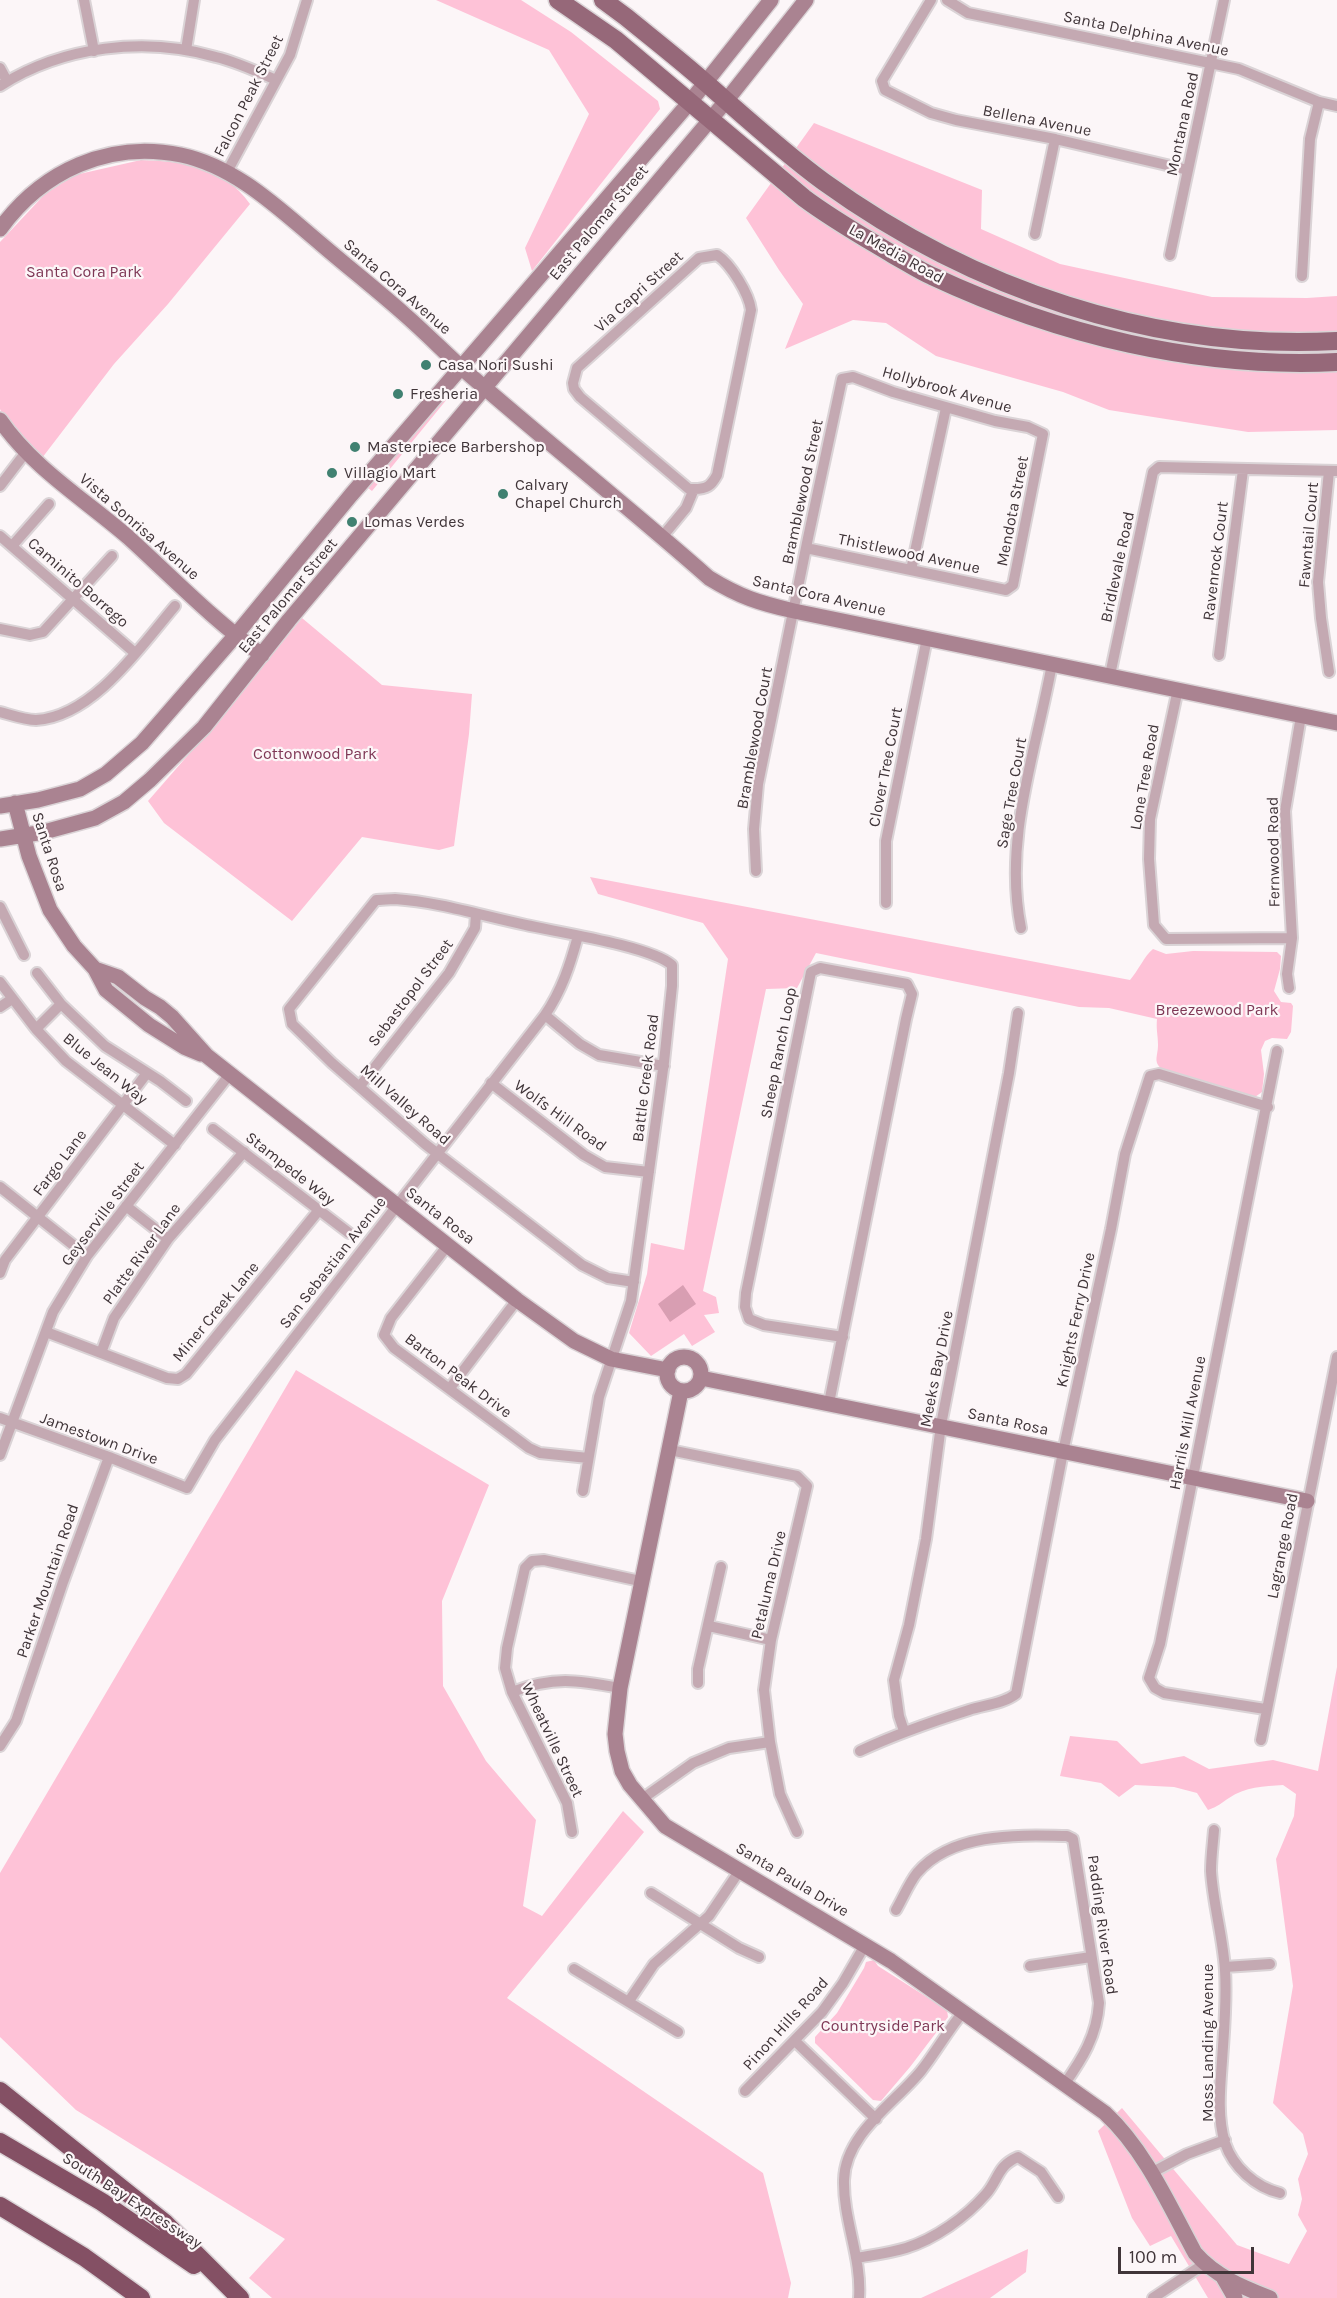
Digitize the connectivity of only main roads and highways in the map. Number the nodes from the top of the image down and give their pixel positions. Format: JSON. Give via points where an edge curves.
{"nodes":[{"id":1,"x":558,"y":0,"type":"edge"},
{"id":2,"x":603,"y":0,"type":"edge"},
{"id":3,"x":1337,"y":341,"type":"edge"},
{"id":4,"x":1337,"y":362,"type":"edge"},
{"id":5,"x":0,"y":2091,"type":"edge"},
{"id":6,"x":0,"y":2142,"type":"edge"},
{"id":7,"x":0,"y":2206,"type":"edge"},
{"id":8,"x":0,"y":2217,"type":"edge"},
{"id":9,"x":112,"y":2277,"type":"junction"},
{"id":10,"x":141,"y":2298,"type":"edge"},
{"id":11,"x":240,"y":2298,"type":"edge"}],
"edges":[{"from":1,"to":4,"type":"main road","name":"La Media Road","via":[[616,40],[804,198],[931,276],[1030,316],[1148,349],[1300,364]]},
{"from":2,"to":3,"type":"main road","name":"La Media Road","via":[[822,181],[891,226],[966,267],[1037,297],[1115,319],[1252,341]]},
{"from":5,"to":11,"type":"highway","via":[[165,2223]]},
{"from":6,"to":11,"type":"highway","name":"South Bay Expressway","via":[[132,2221]]},
{"from":7,"to":9,"type":"highway"},
{"from":8,"to":9,"type":"highway"},
{"from":9,"to":10,"type":"highway"}]}
